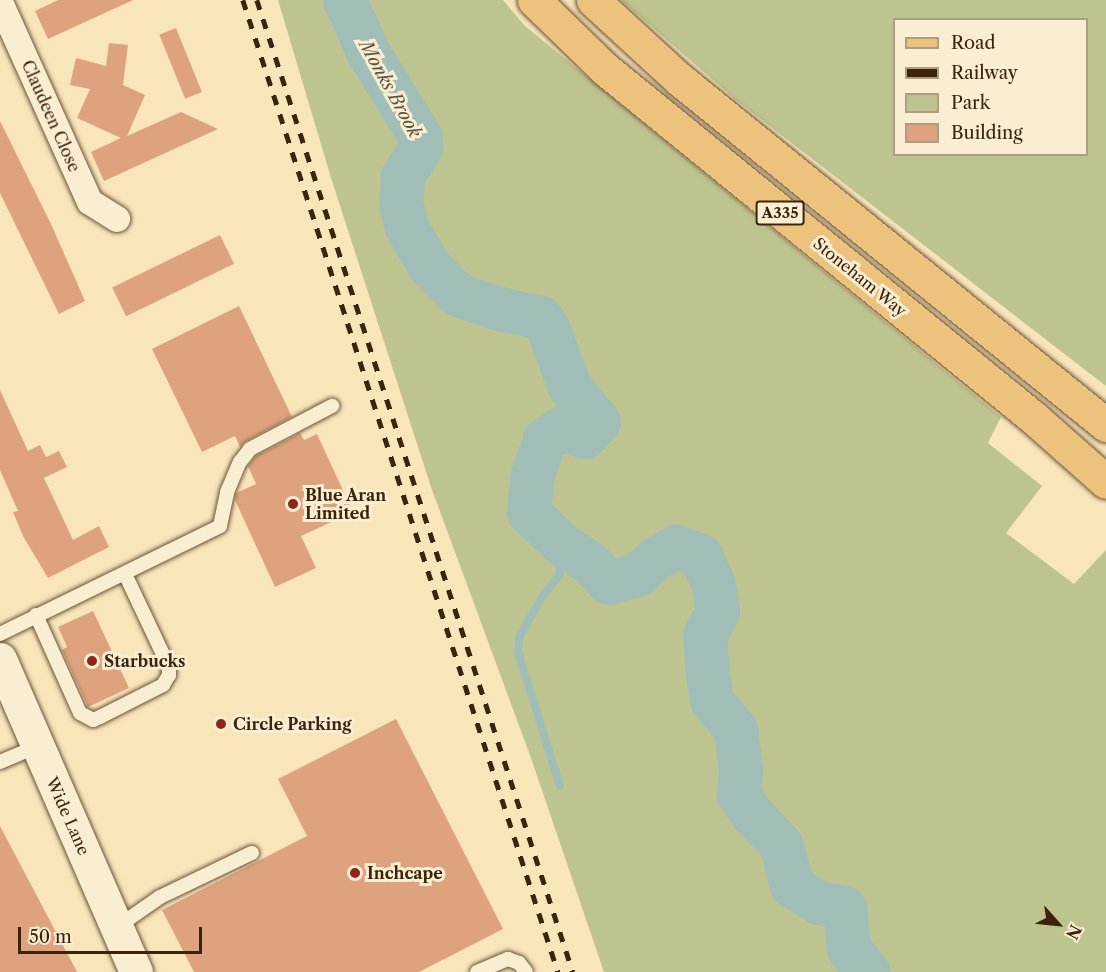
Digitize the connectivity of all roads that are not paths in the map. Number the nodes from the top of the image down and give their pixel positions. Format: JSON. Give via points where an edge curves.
{"nodes":[{"id":1,"x":534,"y":0,"type":"edge"},
{"id":2,"x":593,"y":0,"type":"edge"},
{"id":3,"x":0,"y":2,"type":"edge"},
{"id":4,"x":117,"y":219,"type":"dead end"},
{"id":5,"x":332,"y":406,"type":"dead end"},
{"id":6,"x":1106,"y":425,"type":"edge"},
{"id":7,"x":1106,"y":482,"type":"edge"},
{"id":8,"x":124,"y":574,"type":"junction"},
{"id":9,"x":36,"y":615,"type":"junction"},
{"id":10,"x":0,"y":633,"type":"edge"},
{"id":11,"x":0,"y":659,"type":"edge"},
{"id":12,"x":38,"y":746,"type":"junction"},
{"id":13,"x":0,"y":762,"type":"edge"},
{"id":14,"x":252,"y":853,"type":"dead end"},
{"id":15,"x":117,"y":927,"type":"junction"},
{"id":16,"x":136,"y":972,"type":"edge"},
{"id":17,"x":477,"y":972,"type":"edge"},
{"id":18,"x":526,"y":972,"type":"edge"}],
"edges":[{"from":1,"to":7,"type":"main road","name":"Stoneham Way","number":"A335","via":[[605,69],[1034,418]]},
{"from":2,"to":6,"type":"main road","number":"A335","via":[[679,79]]},
{"from":3,"to":4,"type":"street","name":"Claudeen Close","via":[[90,202]]},
{"from":5,"to":8,"type":"lane","via":[[250,449],[227,492],[220,526]]},
{"from":8,"to":9,"type":"lane"},
{"from":8,"to":9,"type":"lane","via":[[170,667],[169,675],[163,685],[93,720],[80,713]]},
{"from":9,"to":10,"type":"lane"},
{"from":11,"to":12,"type":"street","name":"Wide Lane"},
{"from":12,"to":13,"type":"lane"},
{"from":12,"to":15,"type":"street","name":"Wide Lane"},
{"from":14,"to":15,"type":"lane","via":[[160,897]]},
{"from":15,"to":16,"type":"street","name":"Wide Lane"},
{"from":17,"to":18,"type":"lane","via":[[508,959],[519,963]]}]}
